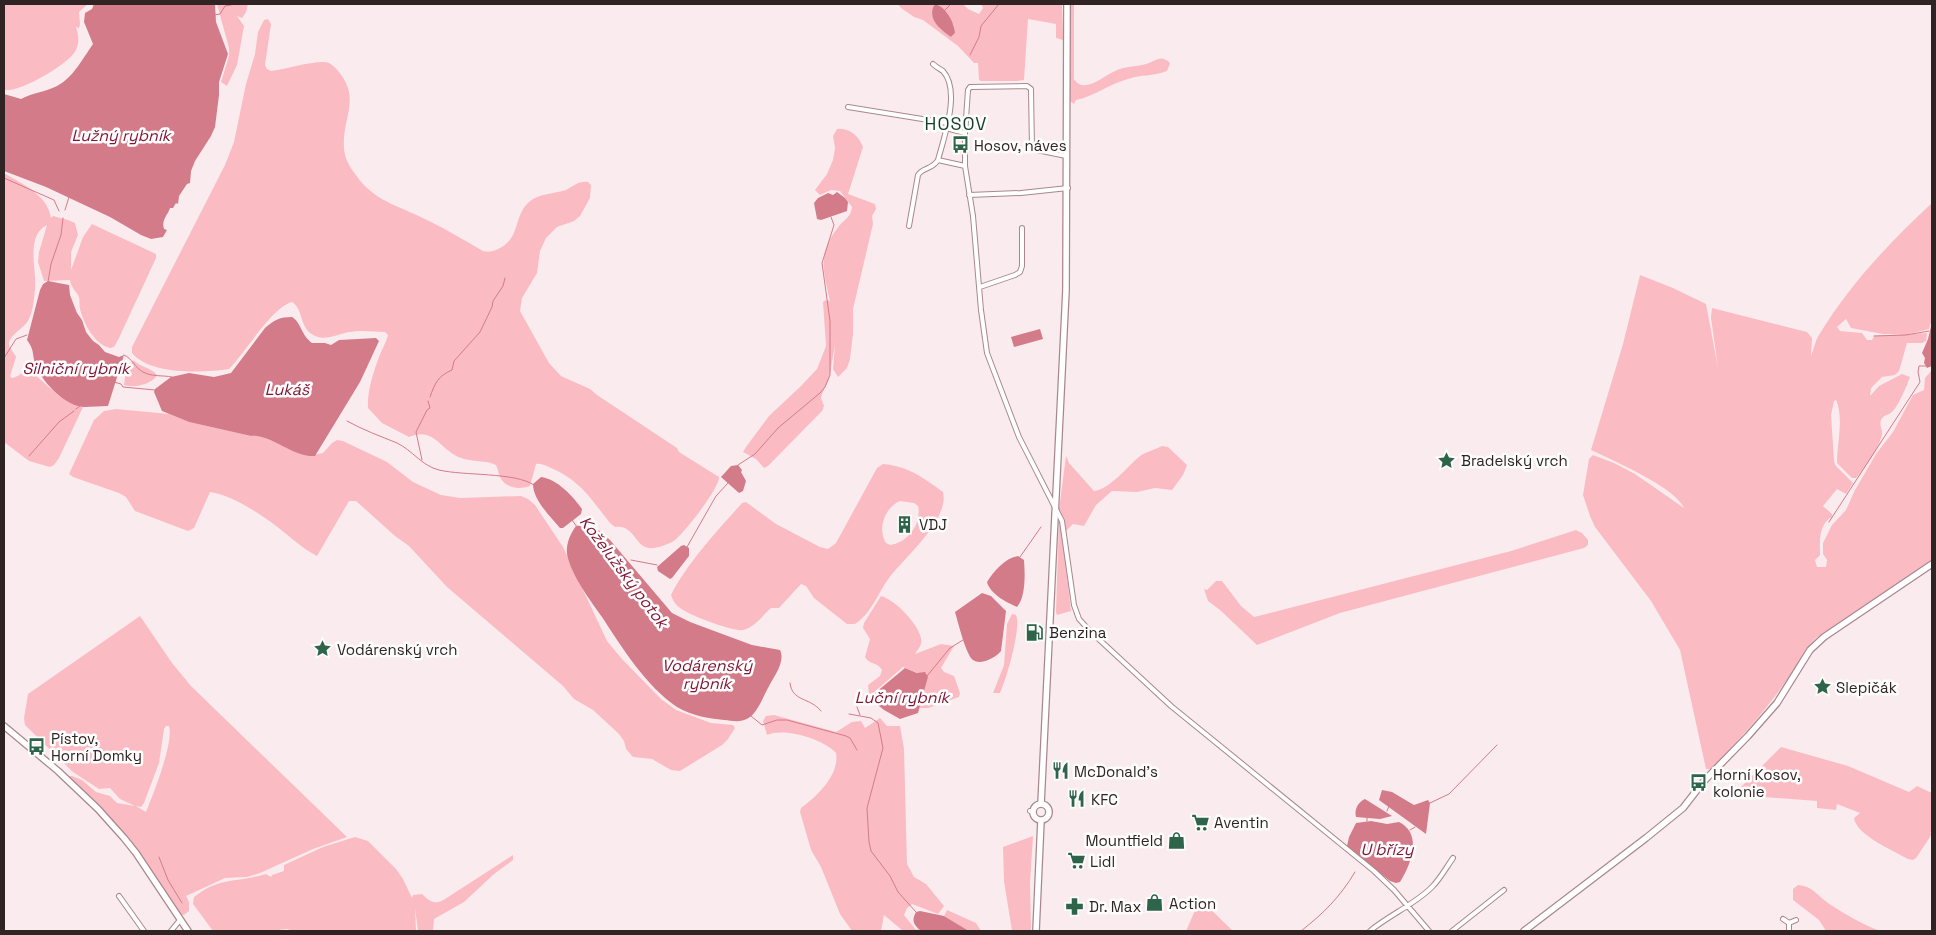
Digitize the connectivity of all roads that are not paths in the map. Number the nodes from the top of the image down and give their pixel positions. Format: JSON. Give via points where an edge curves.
{"nodes":[{"id":1,"x":1067,"y":4,"type":"edge"},
{"id":2,"x":933,"y":64,"type":"dead end"},
{"id":3,"x":848,"y":107,"type":"dead end"},
{"id":4,"x":947,"y":125,"type":"junction"},
{"id":5,"x":965,"y":133,"type":"junction"},
{"id":6,"x":1067,"y":156,"type":"junction"},
{"id":7,"x":938,"y":160,"type":"junction"},
{"id":8,"x":965,"y":166,"type":"junction"},
{"id":9,"x":1068,"y":188,"type":"junction"},
{"id":10,"x":969,"y":195,"type":"junction"},
{"id":11,"x":909,"y":226,"type":"dead end"},
{"id":12,"x":1022,"y":228,"type":"dead end"},
{"id":13,"x":980,"y":287,"type":"junction"},
{"id":14,"x":1056,"y":507,"type":"junction"},
{"id":15,"x":1932,"y":564,"type":"edge"},
{"id":16,"x":4,"y":726,"type":"edge"},
{"id":17,"x":1042,"y":804,"type":"junction"},
{"id":18,"x":1041,"y":820,"type":"junction"},
{"id":19,"x":1453,"y":858,"type":"dead end"},
{"id":20,"x":1504,"y":890,"type":"dead end"},
{"id":21,"x":119,"y":896,"type":"dead end"},
{"id":22,"x":1408,"y":906,"type":"junction"},
{"id":23,"x":1783,"y":919,"type":"dead end"},
{"id":24,"x":180,"y":920,"type":"junction"},
{"id":25,"x":1796,"y":920,"type":"dead end"},
{"id":26,"x":1789,"y":923,"type":"junction"},
{"id":27,"x":144,"y":931,"type":"edge"},
{"id":28,"x":172,"y":931,"type":"edge"},
{"id":29,"x":188,"y":931,"type":"edge"},
{"id":30,"x":1036,"y":931,"type":"edge"},
{"id":31,"x":1370,"y":931,"type":"edge"},
{"id":32,"x":1429,"y":931,"type":"edge"},
{"id":33,"x":1452,"y":931,"type":"edge"},
{"id":34,"x":1524,"y":931,"type":"edge"},
{"id":35,"x":1789,"y":931,"type":"edge"}],
"edges":[{"from":1,"to":6,"type":"main road"},
{"from":2,"to":4,"type":"street","via":[[942,71],[949,88]]},
{"from":3,"to":4,"type":"street"},
{"from":4,"to":5,"type":"street"},
{"from":4,"to":7,"type":"street"},
{"from":5,"to":6,"type":"street","via":[[970,87],[1027,86],[1031,89],[1032,149]]},
{"from":5,"to":8,"type":"street"},
{"from":6,"to":9,"type":"main road"},
{"from":7,"to":8,"type":"street"},
{"from":7,"to":11,"type":"street","via":[[918,175]]},
{"from":8,"to":10,"type":"street"},
{"from":9,"to":10,"type":"street"},
{"from":9,"to":14,"type":"main road"},
{"from":10,"to":13,"type":"street"},
{"from":12,"to":13,"type":"street","via":[[1020,272]]},
{"from":13,"to":14,"type":"street","via":[[987,353],[1019,437]]},
{"from":14,"to":17,"type":"main road"},
{"from":14,"to":22,"type":"street","via":[[1062,521],[1076,613],[1082,623],[1171,706],[1387,883]]},
{"from":15,"to":34,"type":"main road","via":[[1824,637],[1810,650],[1777,703],[1684,808]]},
{"from":16,"to":24,"type":"main road","via":[[98,809],[136,853]]},
{"from":17,"to":18,"type":"main road","via":[[1048,807],[1049,812],[1047,818]]},
{"from":17,"to":18,"type":"main road","via":[[1032,811]]},
{"from":18,"to":30,"type":"main road"},
{"from":19,"to":22,"type":"street","via":[[1431,888]]},
{"from":20,"to":33,"type":"street"},
{"from":21,"to":27,"type":"street"},
{"from":22,"to":31,"type":"street"},
{"from":22,"to":32,"type":"street"},
{"from":23,"to":26,"type":"street"},
{"from":24,"to":28,"type":"street"},
{"from":24,"to":29,"type":"main road"},
{"from":25,"to":26,"type":"street"},
{"from":26,"to":35,"type":"street"}]}
